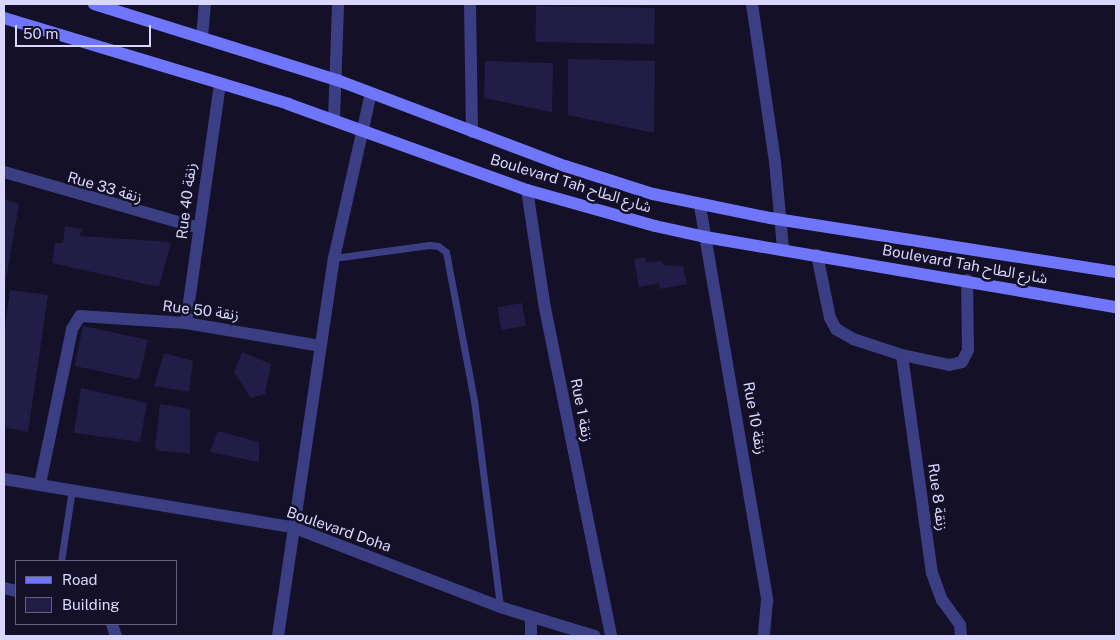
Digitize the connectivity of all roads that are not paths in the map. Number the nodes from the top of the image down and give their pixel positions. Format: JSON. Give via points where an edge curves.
{"nodes":[{"id":1,"x":94,"y":4,"type":"edge"},
{"id":2,"x":205,"y":4,"type":"edge"},
{"id":3,"x":338,"y":4,"type":"edge"},
{"id":4,"x":470,"y":4,"type":"edge"},
{"id":5,"x":752,"y":4,"type":"edge"},
{"id":6,"x":4,"y":18,"type":"edge"},
{"id":7,"x":202,"y":37,"type":"junction"},
{"id":8,"x":337,"y":80,"type":"junction"},
{"id":9,"x":220,"y":82,"type":"junction"},
{"id":10,"x":372,"y":93,"type":"junction"},
{"id":11,"x":334,"y":120,"type":"junction"},
{"id":12,"x":363,"y":129,"type":"junction"},
{"id":13,"x":472,"y":132,"type":"junction"},
{"id":14,"x":4,"y":172,"type":"edge"},
{"id":15,"x":527,"y":190,"type":"junction"},
{"id":16,"x":700,"y":206,"type":"junction"},
{"id":17,"x":780,"y":220,"type":"junction"},
{"id":18,"x":199,"y":228,"type":"junction"},
{"id":19,"x":705,"y":237,"type":"junction"},
{"id":20,"x":783,"y":249,"type":"junction"},
{"id":21,"x":818,"y":255,"type":"junction"},
{"id":22,"x":334,"y":258,"type":"junction"},
{"id":23,"x":1116,"y":272,"type":"edge"},
{"id":24,"x":967,"y":280,"type":"junction"},
{"id":25,"x":1116,"y":307,"type":"edge"},
{"id":26,"x":186,"y":323,"type":"junction"},
{"id":27,"x":320,"y":346,"type":"junction"},
{"id":28,"x":902,"y":355,"type":"junction"},
{"id":29,"x":4,"y":479,"type":"edge"},
{"id":30,"x":40,"y":484,"type":"junction"},
{"id":31,"x":72,"y":489,"type":"junction"},
{"id":32,"x":292,"y":527,"type":"junction"},
{"id":33,"x":61,"y":560,"type":"edge"},
{"id":34,"x":500,"y":607,"type":"junction"},
{"id":35,"x":531,"y":618,"type":"junction"},
{"id":36,"x":278,"y":636,"type":"edge"},
{"id":37,"x":531,"y":636,"type":"edge"},
{"id":38,"x":595,"y":636,"type":"edge"},
{"id":39,"x":611,"y":636,"type":"edge"},
{"id":40,"x":764,"y":636,"type":"edge"},
{"id":41,"x":962,"y":636,"type":"edge"}],
"edges":[{"from":1,"to":7,"type":"street","name":"Boulevard Tah شارع الطاح"},
{"from":2,"to":7,"type":"street"},
{"from":3,"to":8,"type":"street"},
{"from":4,"to":13,"type":"street"},
{"from":5,"to":17,"type":"street"},
{"from":6,"to":9,"type":"street","name":"Boulevard Tah شارع الطاح"},
{"from":7,"to":8,"type":"street","name":"Boulevard Tah شارع الطاح"},
{"from":8,"to":10,"type":"street","name":"Boulevard Tah شارع الطاح"},
{"from":8,"to":11,"type":"street"},
{"from":9,"to":11,"type":"street","name":"Boulevard Tah شارع الطاح"},
{"from":9,"to":18,"type":"street","name":"Rue 40 زنقة"},
{"from":10,"to":12,"type":"street"},
{"from":10,"to":13,"type":"street","name":"Boulevard Tah شارع الطاح"},
{"from":11,"to":12,"type":"street","name":"Boulevard Tah شارع الطاح"},
{"from":12,"to":15,"type":"street","name":"Boulevard Tah شارع الطاح"},
{"from":12,"to":22,"type":"street"},
{"from":13,"to":16,"type":"street","name":"Boulevard Tah شارع الطاح","via":[[608,181]]},
{"from":14,"to":18,"type":"street","name":"Rue 33 زنقة"},
{"from":15,"to":19,"type":"street","name":"Boulevard Tah شارع الطاح"},
{"from":15,"to":39,"type":"street","name":"Rue 1 زنقة","via":[[544,303]]},
{"from":16,"to":17,"type":"street","name":"Boulevard Tah شارع الطاح"},
{"from":16,"to":19,"type":"street","name":"Rue 10 زنقة"},
{"from":17,"to":20,"type":"street"},
{"from":17,"to":23,"type":"street","name":"Boulevard Tah شارع الطاح"},
{"from":18,"to":26,"type":"street","name":"Rue 40 زنقة"},
{"from":19,"to":20,"type":"street","name":"Boulevard Tah شارع الطاح"},
{"from":19,"to":40,"type":"street","name":"Rue 10 زنقة","via":[[741,428],[768,600]]},
{"from":20,"to":21,"type":"street","name":"Boulevard Tah شارع الطاح"},
{"from":21,"to":24,"type":"street","name":"Boulevard Tah شارع الطاح"},
{"from":21,"to":28,"type":"street","via":[[830,318],[836,329],[853,339]]},
{"from":22,"to":27,"type":"street"},
{"from":22,"to":34,"type":"lane","via":[[429,245],[438,246],[446,252],[474,400]]},
{"from":24,"to":25,"type":"street","name":"Boulevard Tah شارع الطاح"},
{"from":24,"to":28,"type":"street","via":[[968,338],[962,362],[949,365]]},
{"from":26,"to":27,"type":"street","name":"Rue 50 زنقة"},
{"from":26,"to":30,"type":"street","name":"Rue 50 زنقة","via":[[90,314],[77,318]]},
{"from":27,"to":32,"type":"street"},
{"from":28,"to":41,"type":"street","name":"Rue 8 زنقة","via":[[932,573],[942,600],[960,625]]},
{"from":29,"to":30,"type":"street","name":"Boulevard Doha"},
{"from":30,"to":31,"type":"street","name":"Boulevard Doha"},
{"from":31,"to":32,"type":"street","name":"Boulevard Doha"},
{"from":31,"to":33,"type":"lane"},
{"from":32,"to":34,"type":"street","name":"Boulevard Doha"},
{"from":32,"to":36,"type":"street"},
{"from":34,"to":35,"type":"street","name":"Boulevard Doha"},
{"from":35,"to":37,"type":"street"},
{"from":35,"to":38,"type":"street","name":"Boulevard Doha"}]}
